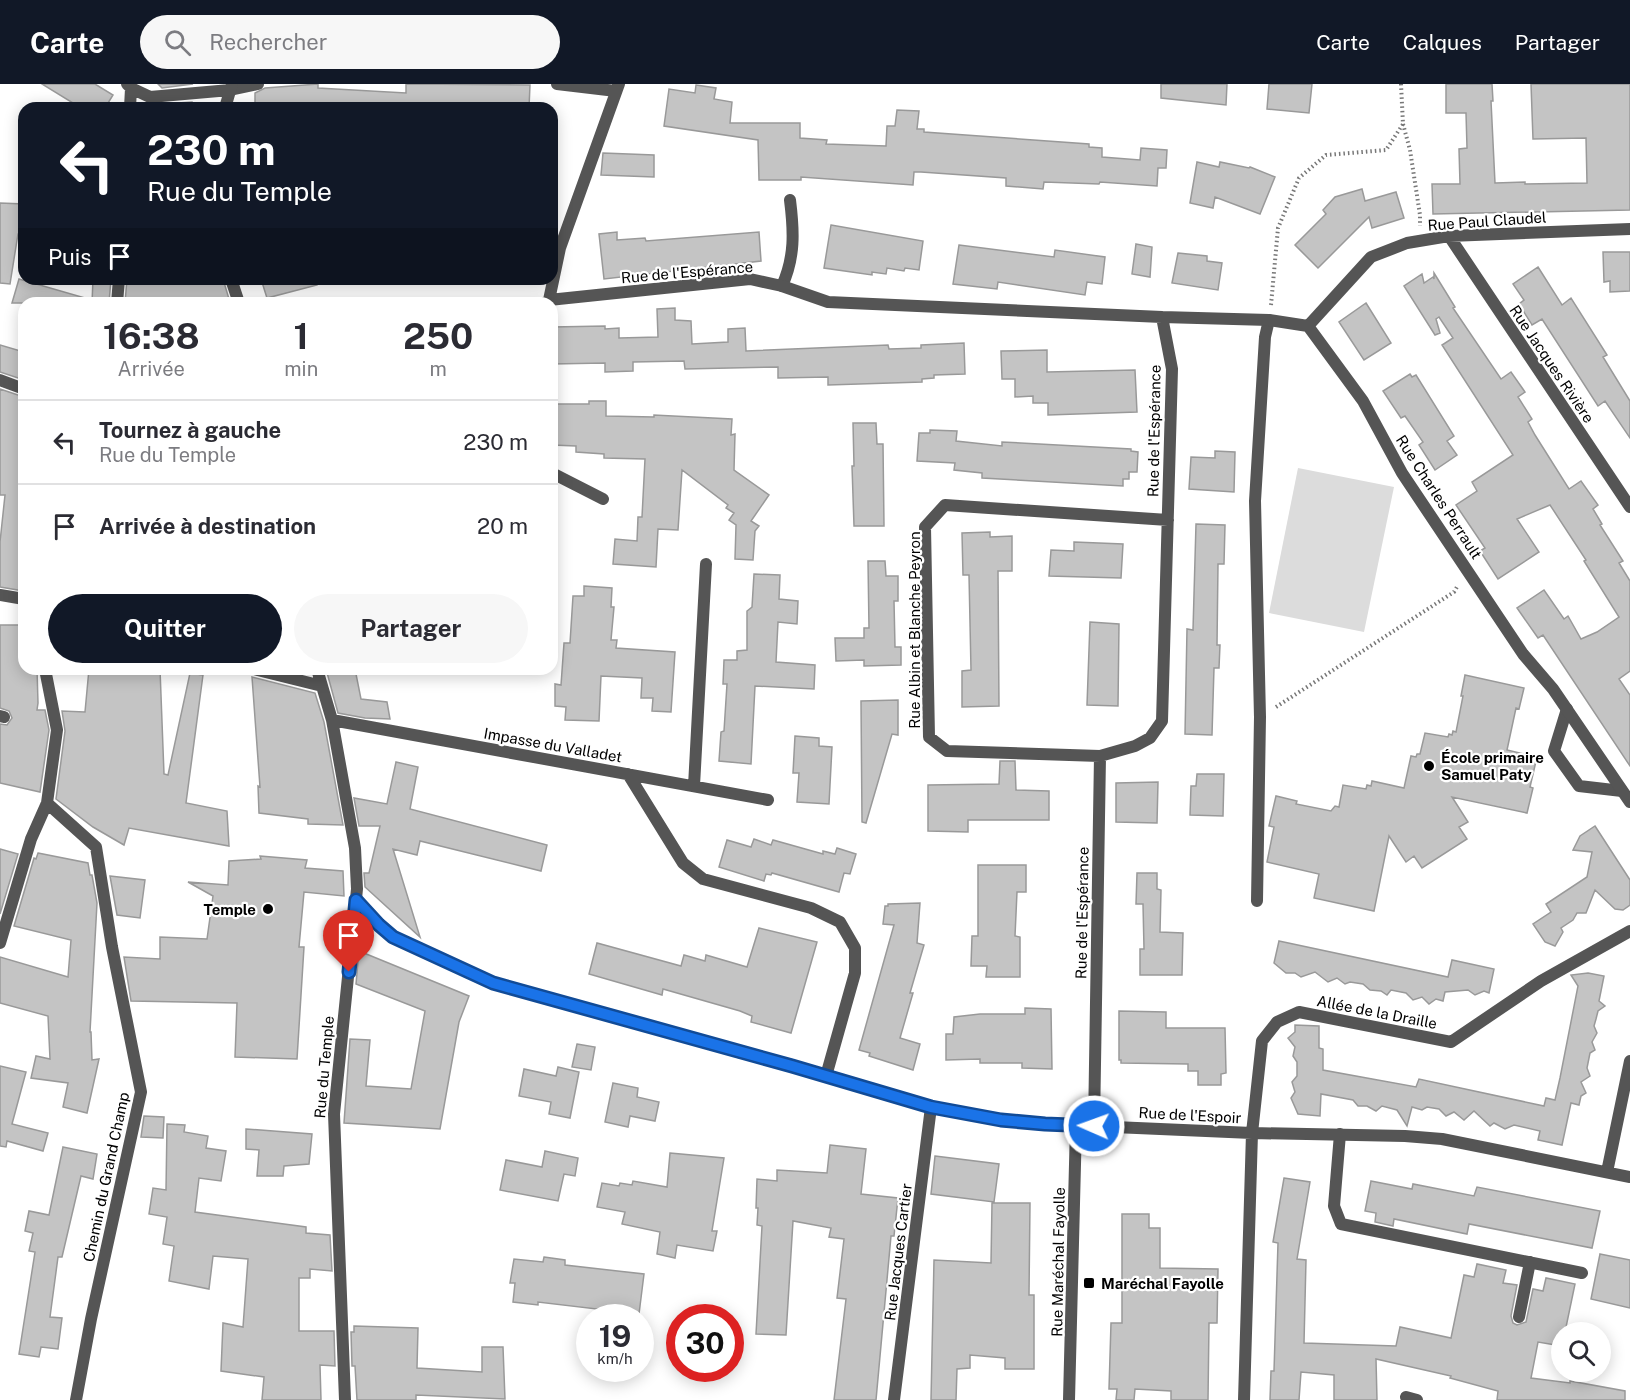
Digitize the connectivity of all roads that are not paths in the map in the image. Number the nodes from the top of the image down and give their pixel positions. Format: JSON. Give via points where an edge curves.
{"nodes":[{"id":1,"x":258,"y":84,"type":"edge"},
{"id":2,"x":557,"y":84,"type":"edge"},
{"id":3,"x":129,"y":86,"type":"edge"},
{"id":4,"x":231,"y":87,"type":"edge"},
{"id":5,"x":618,"y":88,"type":"edge"},
{"id":6,"x":130,"y":102,"type":"edge"},
{"id":7,"x":227,"y":102,"type":"edge"},
{"id":8,"x":790,"y":200,"type":"dead end"},
{"id":9,"x":1630,"y":229,"type":"edge"},
{"id":10,"x":1449,"y":236,"type":"junction"},
{"id":11,"x":558,"y":256,"type":"edge"},
{"id":12,"x":782,"y":286,"type":"junction"},
{"id":13,"x":558,"y":301,"type":"edge"},
{"id":14,"x":1162,"y":317,"type":"junction"},
{"id":15,"x":1269,"y":320,"type":"junction"},
{"id":16,"x":1308,"y":326,"type":"junction"},
{"id":17,"x":0,"y":380,"type":"edge"},
{"id":18,"x":18,"y":387,"type":"edge"},
{"id":19,"x":558,"y":477,"type":"edge"},
{"id":20,"x":603,"y":499,"type":"dead end"},
{"id":21,"x":1630,"y":507,"type":"edge"},
{"id":22,"x":1168,"y":520,"type":"junction"},
{"id":23,"x":706,"y":564,"type":"dead end"},
{"id":24,"x":0,"y":595,"type":"edge"},
{"id":25,"x":18,"y":598,"type":"edge"},
{"id":26,"x":46,"y":675,"type":"edge"},
{"id":27,"x":278,"y":675,"type":"edge"},
{"id":28,"x":319,"y":675,"type":"edge"},
{"id":29,"x":322,"y":686,"type":"junction"},
{"id":30,"x":1567,"y":709,"type":"junction"},
{"id":31,"x":332,"y":720,"type":"junction"},
{"id":32,"x":1100,"y":756,"type":"junction"},
{"id":33,"x":628,"y":774,"type":"junction"},
{"id":34,"x":694,"y":786,"type":"junction"},
{"id":35,"x":1622,"y":791,"type":"junction"},
{"id":36,"x":768,"y":800,"type":"dead end"},
{"id":37,"x":1630,"y":802,"type":"edge"},
{"id":38,"x":48,"y":803,"type":"junction"},
{"id":39,"x":356,"y":900,"type":"junction"},
{"id":40,"x":1257,"y":901,"type":"dead end"},
{"id":41,"x":1630,"y":931,"type":"edge"},
{"id":42,"x":0,"y":943,"type":"edge"},
{"id":43,"x":1630,"y":1061,"type":"edge"},
{"id":44,"x":826,"y":1076,"type":"junction"},
{"id":45,"x":931,"y":1107,"type":"junction"},
{"id":46,"x":1076,"y":1125,"type":"junction"},
{"id":47,"x":1094,"y":1126,"type":"junction"},
{"id":48,"x":1252,"y":1133,"type":"junction"},
{"id":49,"x":1340,"y":1134,"type":"junction"},
{"id":50,"x":1607,"y":1172,"type":"junction"},
{"id":51,"x":1630,"y":1176,"type":"edge"},
{"id":52,"x":1530,"y":1262,"type":"junction"},
{"id":53,"x":1582,"y":1273,"type":"dead end"},
{"id":54,"x":1519,"y":1317,"type":"dead end"},
{"id":55,"x":76,"y":1400,"type":"edge"},
{"id":56,"x":345,"y":1400,"type":"edge"},
{"id":57,"x":894,"y":1400,"type":"edge"},
{"id":58,"x":1070,"y":1400,"type":"edge"},
{"id":59,"x":1244,"y":1400,"type":"edge"}],
"edges":[{"from":1,"to":4,"type":"street"},
{"from":2,"to":5,"type":"street"},
{"from":3,"to":4,"type":"street","via":[[150,97]]},
{"from":3,"to":6,"type":"street"},
{"from":4,"to":7,"type":"street"},
{"from":5,"to":11,"type":"street"},
{"from":8,"to":12,"type":"street","via":[[794,227],[790,266]]},
{"from":9,"to":10,"type":"street","name":"Rue Paul Claudel"},
{"from":10,"to":16,"type":"street","name":"Rue Paul Claudel","via":[[1407,243],[1371,257]]},
{"from":10,"to":21,"type":"street","name":"Rue Jacques Rivière"},
{"from":12,"to":13,"type":"street","name":"Rue de l'Espérance","via":[[750,279]]},
{"from":12,"to":14,"type":"street","name":"Rue de l'Espérance","via":[[828,302]]},
{"from":14,"to":15,"type":"street"},
{"from":14,"to":22,"type":"street","name":"Rue de l'Espérance","via":[[1172,369]]},
{"from":15,"to":16,"type":"street"},
{"from":15,"to":40,"type":"street","via":[[1255,501],[1260,717]]},
{"from":16,"to":30,"type":"street","name":"Rue Charles Perrault","via":[[1362,401],[1402,473],[1523,654]]},
{"from":17,"to":18,"type":"street"},
{"from":19,"to":20,"type":"street"},
{"from":22,"to":32,"type":"street","name":"Rue de l'Espérance","via":[[1162,721],[1150,738]]},
{"from":22,"to":32,"type":"street","name":"Rue Albin et Blanche Peyron","via":[[945,505],[925,527],[930,737],[947,751]]},
{"from":23,"to":34,"type":"street"},
{"from":24,"to":25,"type":"street"},
{"from":26,"to":38,"type":"street","via":[[57,730]]},
{"from":27,"to":29,"type":"street"},
{"from":28,"to":29,"type":"street","name":"Rue du Temple"},
{"from":29,"to":31,"type":"street","name":"Rue du Temple"},
{"from":30,"to":35,"type":"street","name":"Rue Charles Perrault"},
{"from":30,"to":35,"type":"street","via":[[1554,751],[1579,786]]},
{"from":31,"to":33,"type":"street","name":"Impasse du Valladet"},
{"from":31,"to":39,"type":"street","name":"Rue du Temple","via":[[355,848]]},
{"from":32,"to":47,"type":"street","name":"Rue de l'Espérance"},
{"from":33,"to":34,"type":"street","name":"Impasse du Valladet"},
{"from":33,"to":44,"type":"street","via":[[683,863],[703,879],[811,908],[840,922],[855,948],[855,973]]},
{"from":34,"to":36,"type":"street","name":"Impasse du Valladet"},
{"from":35,"to":37,"type":"street","name":"Rue Charles Perrault"},
{"from":38,"to":42,"type":"street","via":[[31,839]]},
{"from":38,"to":55,"type":"street","name":"Chemin du Grand Champ","via":[[96,847],[141,1092]]},
{"from":39,"to":44,"type":"street","name":"Rue de l'Espoir","via":[[393,937],[493,983]]},
{"from":39,"to":56,"type":"street","name":"Rue du Temple","via":[[334,1114]]},
{"from":41,"to":48,"type":"street","name":"Allée de la Draille","via":[[1541,981],[1451,1042],[1299,1012],[1277,1022],[1262,1041]]},
{"from":43,"to":50,"type":"street"},
{"from":44,"to":45,"type":"street","name":"Rue de l'Espoir"},
{"from":45,"to":46,"type":"street","name":"Rue de l'Espoir","via":[[1001,1120]]},
{"from":45,"to":57,"type":"street","name":"Rue Jacques Cartier"},
{"from":46,"to":47,"type":"street","name":"Rue de l'Espoir"},
{"from":46,"to":58,"type":"street","name":"Rue Maréchal Fayolle"},
{"from":47,"to":48,"type":"street","name":"Rue de l'Espoir"},
{"from":48,"to":49,"type":"street","name":"Rue de l'Espoir"},
{"from":48,"to":59,"type":"street","name":"Allée de la Draille"},
{"from":49,"to":50,"type":"street","name":"Rue de l'Espoir","via":[[1442,1138]]},
{"from":49,"to":52,"type":"street","via":[[1334,1206],[1341,1224]]},
{"from":50,"to":51,"type":"street","name":"Rue de l'Espoir"},
{"from":52,"to":53,"type":"street"},
{"from":52,"to":54,"type":"street"}]}
